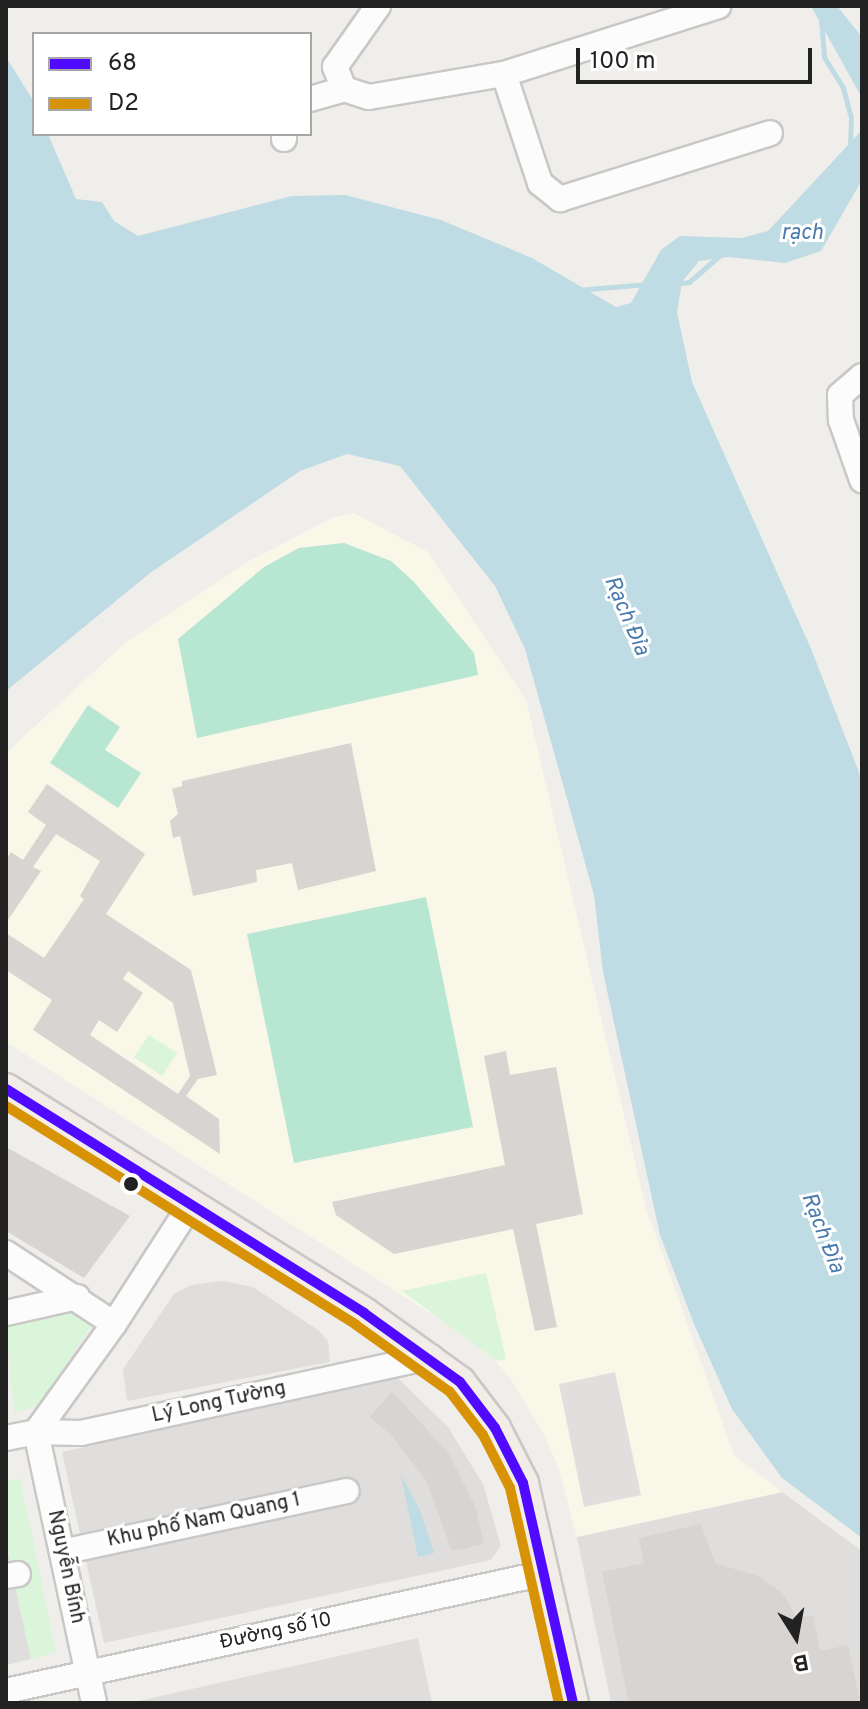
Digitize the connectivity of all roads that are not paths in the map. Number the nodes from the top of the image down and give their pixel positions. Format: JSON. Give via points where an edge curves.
{"nodes":[{"id":1,"x":378,"y":6,"type":"edge"},
{"id":2,"x":719,"y":6,"type":"edge"},
{"id":3,"x":504,"y":74,"type":"junction"},
{"id":4,"x":344,"y":89,"type":"junction"},
{"id":5,"x":312,"y":98,"type":"edge"},
{"id":6,"x":770,"y":133,"type":"dead end"},
{"id":7,"x":862,"y":376,"type":"edge"},
{"id":8,"x":862,"y":480,"type":"edge"},
{"id":9,"x":6,"y":1089,"type":"edge"},
{"id":10,"x":191,"y":1204,"type":"junction"},
{"id":11,"x":6,"y":1253,"type":"edge"},
{"id":12,"x":77,"y":1297,"type":"junction"},
{"id":13,"x":6,"y":1313,"type":"edge"},
{"id":14,"x":114,"y":1324,"type":"junction"},
{"id":15,"x":431,"y":1357,"type":"junction"},
{"id":16,"x":36,"y":1432,"type":"junction"},
{"id":17,"x":6,"y":1438,"type":"edge"},
{"id":18,"x":347,"y":1491,"type":"dead end"},
{"id":19,"x":62,"y":1552,"type":"junction"},
{"id":20,"x":545,"y":1573,"type":"junction"},
{"id":21,"x":87,"y":1673,"type":"junction"},
{"id":22,"x":6,"y":1691,"type":"edge"},
{"id":23,"x":94,"y":1703,"type":"edge"},
{"id":24,"x":573,"y":1703,"type":"edge"}],
"edges":[{"from":1,"to":4,"type":"street","via":[[335,67]]},
{"from":2,"to":3,"type":"street"},
{"from":3,"to":4,"type":"street","via":[[369,97]]},
{"from":3,"to":6,"type":"street","via":[[540,183],[560,199]]},
{"from":4,"to":5,"type":"street"},
{"from":7,"to":8,"type":"street","via":[[840,395],[841,420]]},
{"from":9,"to":10,"type":"main road"},
{"from":10,"to":14,"type":"street"},
{"from":10,"to":15,"type":"main road"},
{"from":11,"to":12,"type":"street"},
{"from":12,"to":13,"type":"street"},
{"from":12,"to":14,"type":"street"},
{"from":14,"to":16,"type":"street"},
{"from":15,"to":16,"type":"street","name":"Lý Long Tường","via":[[81,1433]]},
{"from":15,"to":20,"type":"main road","via":[[474,1398],[511,1455],[529,1502]]},
{"from":16,"to":17,"type":"street","name":"Lý Long Tường"},
{"from":16,"to":19,"type":"street","name":"Nguyễn Bính"},
{"from":18,"to":19,"type":"street","name":"Khu phố Nam Quang 1"},
{"from":19,"to":21,"type":"street","name":"Nguyễn Bính"},
{"from":20,"to":21,"type":"street","name":"Đường số 10"},
{"from":20,"to":24,"type":"main road"},
{"from":21,"to":22,"type":"street","name":"Đường số 10"},
{"from":21,"to":23,"type":"street","name":"Nguyễn Bính"}]}
